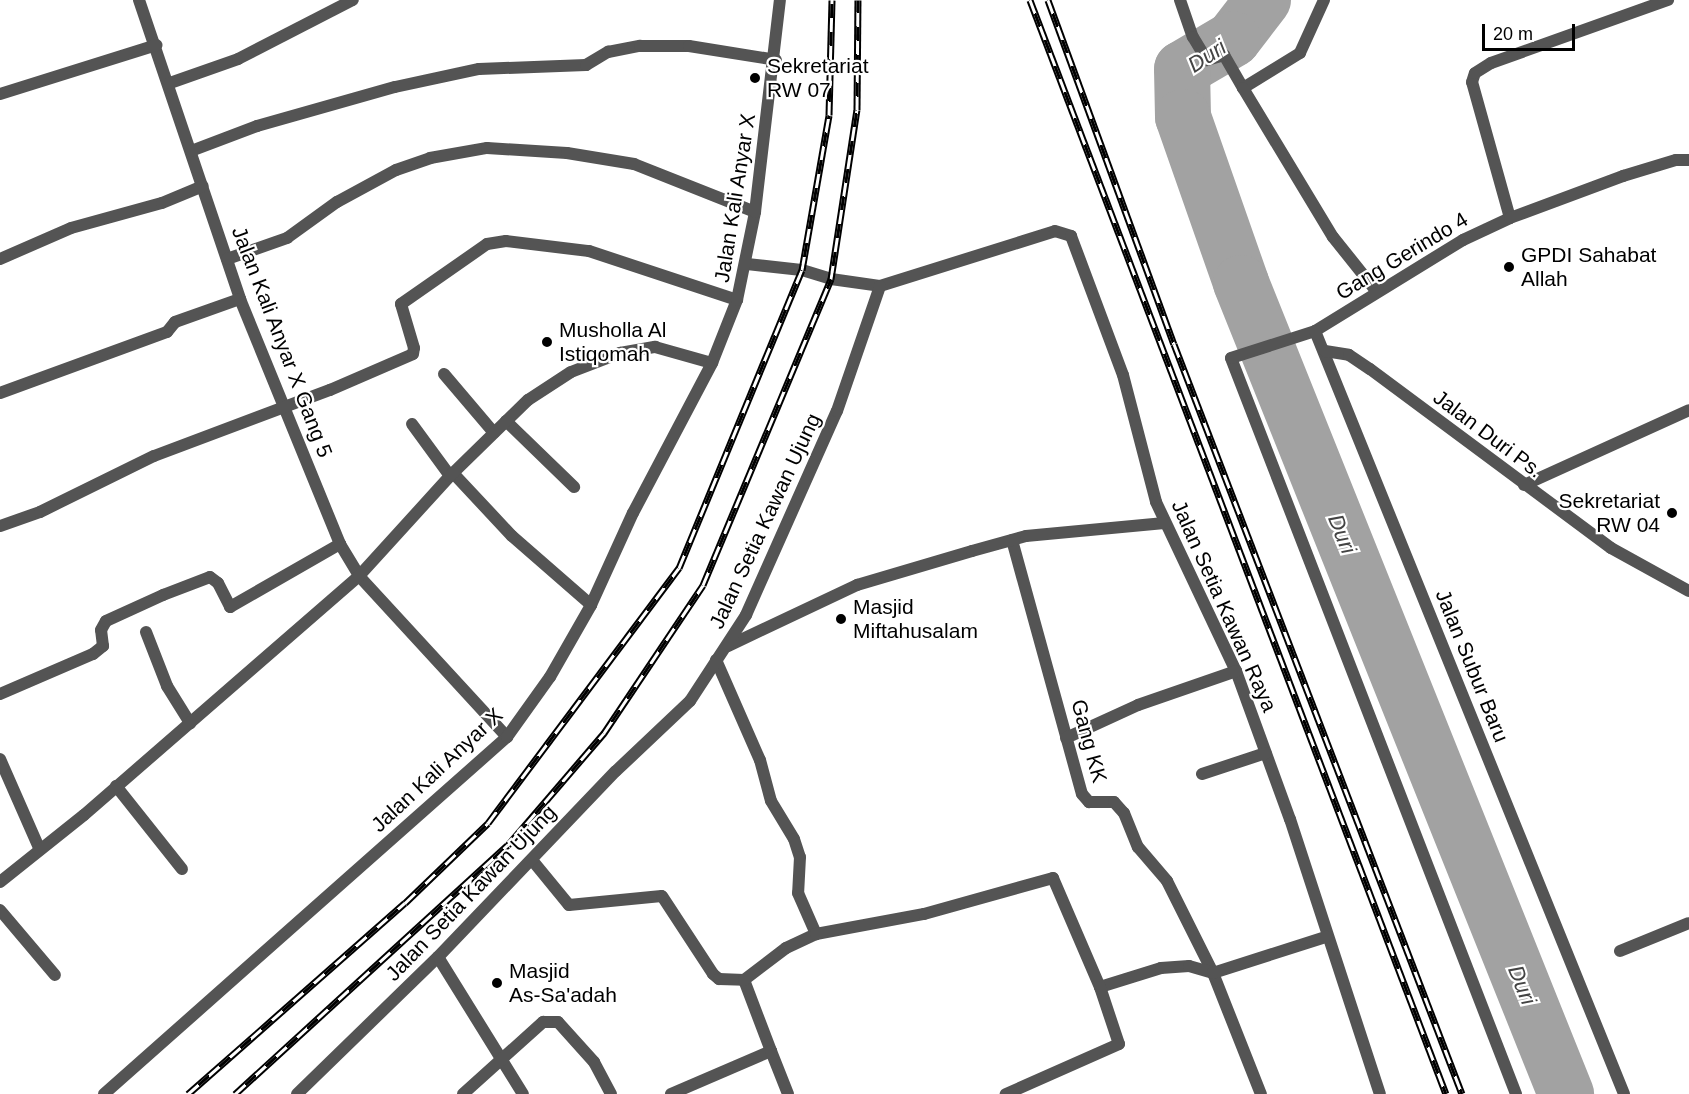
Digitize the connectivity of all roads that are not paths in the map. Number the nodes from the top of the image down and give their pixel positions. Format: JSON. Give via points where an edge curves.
{"nodes":[{"id":1,"x":139,"y":0,"type":"edge"},
{"id":2,"x":353,"y":0,"type":"edge"},
{"id":3,"x":780,"y":0,"type":"edge"},
{"id":4,"x":1180,"y":0,"type":"edge"},
{"id":5,"x":1324,"y":0,"type":"edge"},
{"id":6,"x":1668,"y":0,"type":"edge"},
{"id":7,"x":156,"y":45,"type":"junction"},
{"id":8,"x":776,"y":60,"type":"junction"},
{"id":9,"x":170,"y":83,"type":"junction"},
{"id":10,"x":1243,"y":88,"type":"junction"},
{"id":11,"x":0,"y":94,"type":"edge"},
{"id":12,"x":191,"y":151,"type":"junction"},
{"id":13,"x":1689,"y":160,"type":"edge"},
{"id":14,"x":203,"y":186,"type":"junction"},
{"id":15,"x":755,"y":212,"type":"junction"},
{"id":16,"x":1510,"y":218,"type":"junction"},
{"id":17,"x":0,"y":259,"type":"edge"},
{"id":18,"x":227,"y":260,"type":"junction"},
{"id":19,"x":747,"y":264,"type":"junction"},
{"id":20,"x":880,"y":286,"type":"junction"},
{"id":21,"x":1377,"y":292,"type":"junction"},
{"id":22,"x":240,"y":299,"type":"junction"},
{"id":23,"x":737,"y":300,"type":"junction"},
{"id":24,"x":1316,"y":331,"type":"junction"},
{"id":25,"x":1325,"y":351,"type":"junction"},
{"id":26,"x":712,"y":363,"type":"junction"},
{"id":27,"x":444,"y":374,"type":"dead end"},
{"id":28,"x":0,"y":393,"type":"edge"},
{"id":29,"x":285,"y":406,"type":"junction"},
{"id":30,"x":1689,"y":410,"type":"edge"},
{"id":31,"x":506,"y":421,"type":"junction"},
{"id":32,"x":412,"y":424,"type":"dead end"},
{"id":33,"x":494,"y":433,"type":"junction"},
{"id":34,"x":452,"y":474,"type":"junction"},
{"id":35,"x":1524,"y":485,"type":"junction"},
{"id":36,"x":574,"y":487,"type":"dead end"},
{"id":37,"x":1164,"y":523,"type":"junction"},
{"id":38,"x":0,"y":526,"type":"edge"},
{"id":39,"x":1012,"y":540,"type":"junction"},
{"id":40,"x":340,"y":544,"type":"junction"},
{"id":41,"x":359,"y":576,"type":"junction"},
{"id":42,"x":1689,"y":591,"type":"edge"},
{"id":43,"x":591,"y":605,"type":"junction"},
{"id":44,"x":146,"y":632,"type":"dead end"},
{"id":45,"x":728,"y":646,"type":"junction"},
{"id":46,"x":717,"y":660,"type":"junction"},
{"id":47,"x":1236,"y":671,"type":"junction"},
{"id":48,"x":0,"y":694,"type":"edge"},
{"id":49,"x":190,"y":723,"type":"junction"},
{"id":50,"x":507,"y":737,"type":"junction"},
{"id":51,"x":1066,"y":738,"type":"junction"},
{"id":52,"x":1266,"y":753,"type":"junction"},
{"id":53,"x":0,"y":759,"type":"edge"},
{"id":54,"x":1202,"y":774,"type":"dead end"},
{"id":55,"x":116,"y":786,"type":"junction"},
{"id":56,"x":40,"y":850,"type":"junction"},
{"id":57,"x":532,"y":860,"type":"junction"},
{"id":58,"x":182,"y":869,"type":"dead end"},
{"id":59,"x":0,"y":882,"type":"edge"},
{"id":60,"x":0,"y":910,"type":"edge"},
{"id":61,"x":1689,"y":923,"type":"edge"},
{"id":62,"x":816,"y":934,"type":"junction"},
{"id":63,"x":1326,"y":937,"type":"junction"},
{"id":64,"x":1620,"y":951,"type":"dead end"},
{"id":65,"x":438,"y":957,"type":"junction"},
{"id":66,"x":1213,"y":973,"type":"junction"},
{"id":67,"x":55,"y":975,"type":"dead end"},
{"id":68,"x":744,"y":980,"type":"junction"},
{"id":69,"x":1101,"y":987,"type":"junction"},
{"id":70,"x":771,"y":1051,"type":"junction"},
{"id":71,"x":502,"y":1062,"type":"junction"},
{"id":72,"x":104,"y":1094,"type":"edge"},
{"id":73,"x":297,"y":1094,"type":"edge"},
{"id":74,"x":463,"y":1094,"type":"edge"},
{"id":75,"x":523,"y":1094,"type":"edge"},
{"id":76,"x":611,"y":1094,"type":"edge"},
{"id":77,"x":671,"y":1094,"type":"edge"},
{"id":78,"x":788,"y":1094,"type":"edge"},
{"id":79,"x":1006,"y":1094,"type":"edge"},
{"id":80,"x":1262,"y":1094,"type":"edge"},
{"id":81,"x":1380,"y":1094,"type":"edge"},
{"id":82,"x":1516,"y":1094,"type":"edge"},
{"id":83,"x":1624,"y":1094,"type":"edge"}],
"edges":[{"from":1,"to":7,"type":"street","name":"Jalan Kali Anyar X Gang 5"},
{"from":2,"to":9,"type":"street","via":[[238,59]]},
{"from":3,"to":8,"type":"street","name":"Jalan Kali Anyar X"},
{"from":4,"to":10,"type":"street","via":[[1192,37],[1207,60],[1224,55]]},
{"from":5,"to":10,"type":"street","via":[[1300,53]]},
{"from":6,"to":16,"type":"street","via":[[1491,63],[1475,73],[1472,82]]},
{"from":7,"to":9,"type":"street","name":"Jalan Kali Anyar X Gang 5"},
{"from":7,"to":11,"type":"street"},
{"from":8,"to":12,"type":"street","via":[[689,46],[640,46],[608,52],[586,64],[479,69],[395,87],[257,126]]},
{"from":8,"to":15,"type":"street","name":"Jalan Kali Anyar X"},
{"from":9,"to":12,"type":"street","name":"Jalan Kali Anyar X Gang 5"},
{"from":10,"to":21,"type":"street","via":[[1333,237]]},
{"from":12,"to":14,"type":"street","name":"Jalan Kali Anyar X Gang 5"},
{"from":13,"to":16,"type":"street","name":"Gang Gerindo 4","via":[[1676,160],[1623,176]]},
{"from":14,"to":17,"type":"street","via":[[162,203],[70,228]]},
{"from":14,"to":18,"type":"street","name":"Jalan Kali Anyar X Gang 5"},
{"from":15,"to":18,"type":"street","via":[[634,164],[567,153],[487,148],[430,158],[396,170],[337,202],[287,238]]},
{"from":15,"to":19,"type":"street","name":"Jalan Kali Anyar X"},
{"from":16,"to":21,"type":"street","name":"Gang Gerindo 4","via":[[1463,240]]},
{"from":18,"to":22,"type":"street","name":"Jalan Kali Anyar X Gang 5"},
{"from":19,"to":20,"type":"street","via":[[802,270]]},
{"from":19,"to":23,"type":"street","name":"Jalan Kali Anyar X"},
{"from":20,"to":37,"type":"street","name":"Jalan Setia Kawan Raya","via":[[1055,231],[1071,236],[1123,375]]},
{"from":20,"to":45,"type":"street","name":"Jalan Setia Kawan Ujung","via":[[837,411],[746,615]]},
{"from":21,"to":24,"type":"street","name":"Gang Gerindo 4"},
{"from":22,"to":28,"type":"street","via":[[175,322],[167,332]]},
{"from":22,"to":29,"type":"street","name":"Jalan Kali Anyar X Gang 5"},
{"from":23,"to":26,"type":"street","name":"Jalan Kali Anyar X"},
{"from":23,"to":29,"type":"street","via":[[589,251],[506,241],[487,244],[401,304],[414,348],[412,354]]},
{"from":24,"to":25,"type":"street","name":"Jalan Subur Baru"},
{"from":24,"to":82,"type":"street","via":[[1231,358]]},
{"from":25,"to":35,"type":"street","name":"Jalan Duri Ps.","via":[[1349,355],[1370,369]]},
{"from":25,"to":83,"type":"street","name":"Jalan Subur Baru"},
{"from":26,"to":31,"type":"street","via":[[655,347],[620,353],[571,372],[528,400]]},
{"from":26,"to":43,"type":"street","name":"Jalan Kali Anyar X","via":[[633,513]]},
{"from":27,"to":33,"type":"street"},
{"from":29,"to":38,"type":"street","via":[[154,456],[40,512]]},
{"from":29,"to":40,"type":"street","name":"Jalan Kali Anyar X Gang 5"},
{"from":30,"to":35,"type":"street"},
{"from":31,"to":33,"type":"street"},
{"from":31,"to":36,"type":"street"},
{"from":32,"to":34,"type":"street"},
{"from":33,"to":34,"type":"street"},
{"from":34,"to":41,"type":"street"},
{"from":34,"to":43,"type":"street","via":[[512,536]]},
{"from":35,"to":42,"type":"street","name":"Jalan Duri Ps.","via":[[1611,548]]},
{"from":37,"to":39,"type":"street"},
{"from":37,"to":47,"type":"street","name":"Jalan Setia Kawan Raya"},
{"from":39,"to":45,"type":"street","via":[[857,585],[780,618]]},
{"from":39,"to":51,"type":"street","name":"Gang KK"},
{"from":40,"to":41,"type":"street","name":"Jalan Kali Anyar X Gang 5"},
{"from":40,"to":48,"type":"street","via":[[230,607],[218,583],[210,577],[163,595],[106,621],[102,646],[78,663]]},
{"from":41,"to":49,"type":"street"},
{"from":41,"to":50,"type":"street","name":"Jalan Kali Anyar X Gang 5"},
{"from":43,"to":50,"type":"street","name":"Jalan Kali Anyar X","via":[[550,677]]},
{"from":44,"to":49,"type":"street","via":[[167,686]]},
{"from":45,"to":46,"type":"street","name":"Jalan Setia Kawan Ujung"},
{"from":46,"to":57,"type":"street","name":"Jalan Setia Kawan Ujung","via":[[690,701],[616,771]]},
{"from":46,"to":62,"type":"street","via":[[760,760],[771,801],[794,839],[800,857],[798,893]]},
{"from":47,"to":51,"type":"street","via":[[1138,705]]},
{"from":47,"to":52,"type":"street","name":"Jalan Setia Kawan Raya"},
{"from":49,"to":55,"type":"street"},
{"from":50,"to":72,"type":"street","name":"Jalan Kali Anyar X"},
{"from":51,"to":66,"type":"street","name":"Gang KK","via":[[1082,794],[1089,802],[1114,802],[1124,813],[1138,847],[1167,880]]},
{"from":52,"to":54,"type":"street"},
{"from":52,"to":63,"type":"street","name":"Jalan Setia Kawan Raya"},
{"from":53,"to":56,"type":"street"},
{"from":55,"to":56,"type":"street"},
{"from":55,"to":58,"type":"street"},
{"from":56,"to":59,"type":"street"},
{"from":57,"to":65,"type":"street","name":"Jalan Setia Kawan Ujung"},
{"from":57,"to":68,"type":"street","via":[[569,905],[662,896],[713,974],[719,979]]},
{"from":60,"to":67,"type":"street"},
{"from":61,"to":64,"type":"street"},
{"from":62,"to":68,"type":"street","via":[[786,948]]},
{"from":62,"to":69,"type":"street","via":[[933,912],[1053,878]]},
{"from":63,"to":66,"type":"street"},
{"from":63,"to":81,"type":"street","name":"Jalan Setia Kawan Raya"},
{"from":65,"to":71,"type":"street"},
{"from":65,"to":73,"type":"street","name":"Jalan Setia Kawan Ujung"},
{"from":66,"to":69,"type":"street","via":[[1188,966],[1161,968]]},
{"from":66,"to":80,"type":"street","name":"Gang KK"},
{"from":68,"to":70,"type":"street"},
{"from":69,"to":79,"type":"street","via":[[1119,1041],[1117,1047]]},
{"from":70,"to":77,"type":"street"},
{"from":70,"to":78,"type":"street"},
{"from":71,"to":74,"type":"street"},
{"from":71,"to":75,"type":"street"},
{"from":71,"to":76,"type":"street","via":[[531,1030],[543,1022],[558,1022],[594,1062]]}]}
